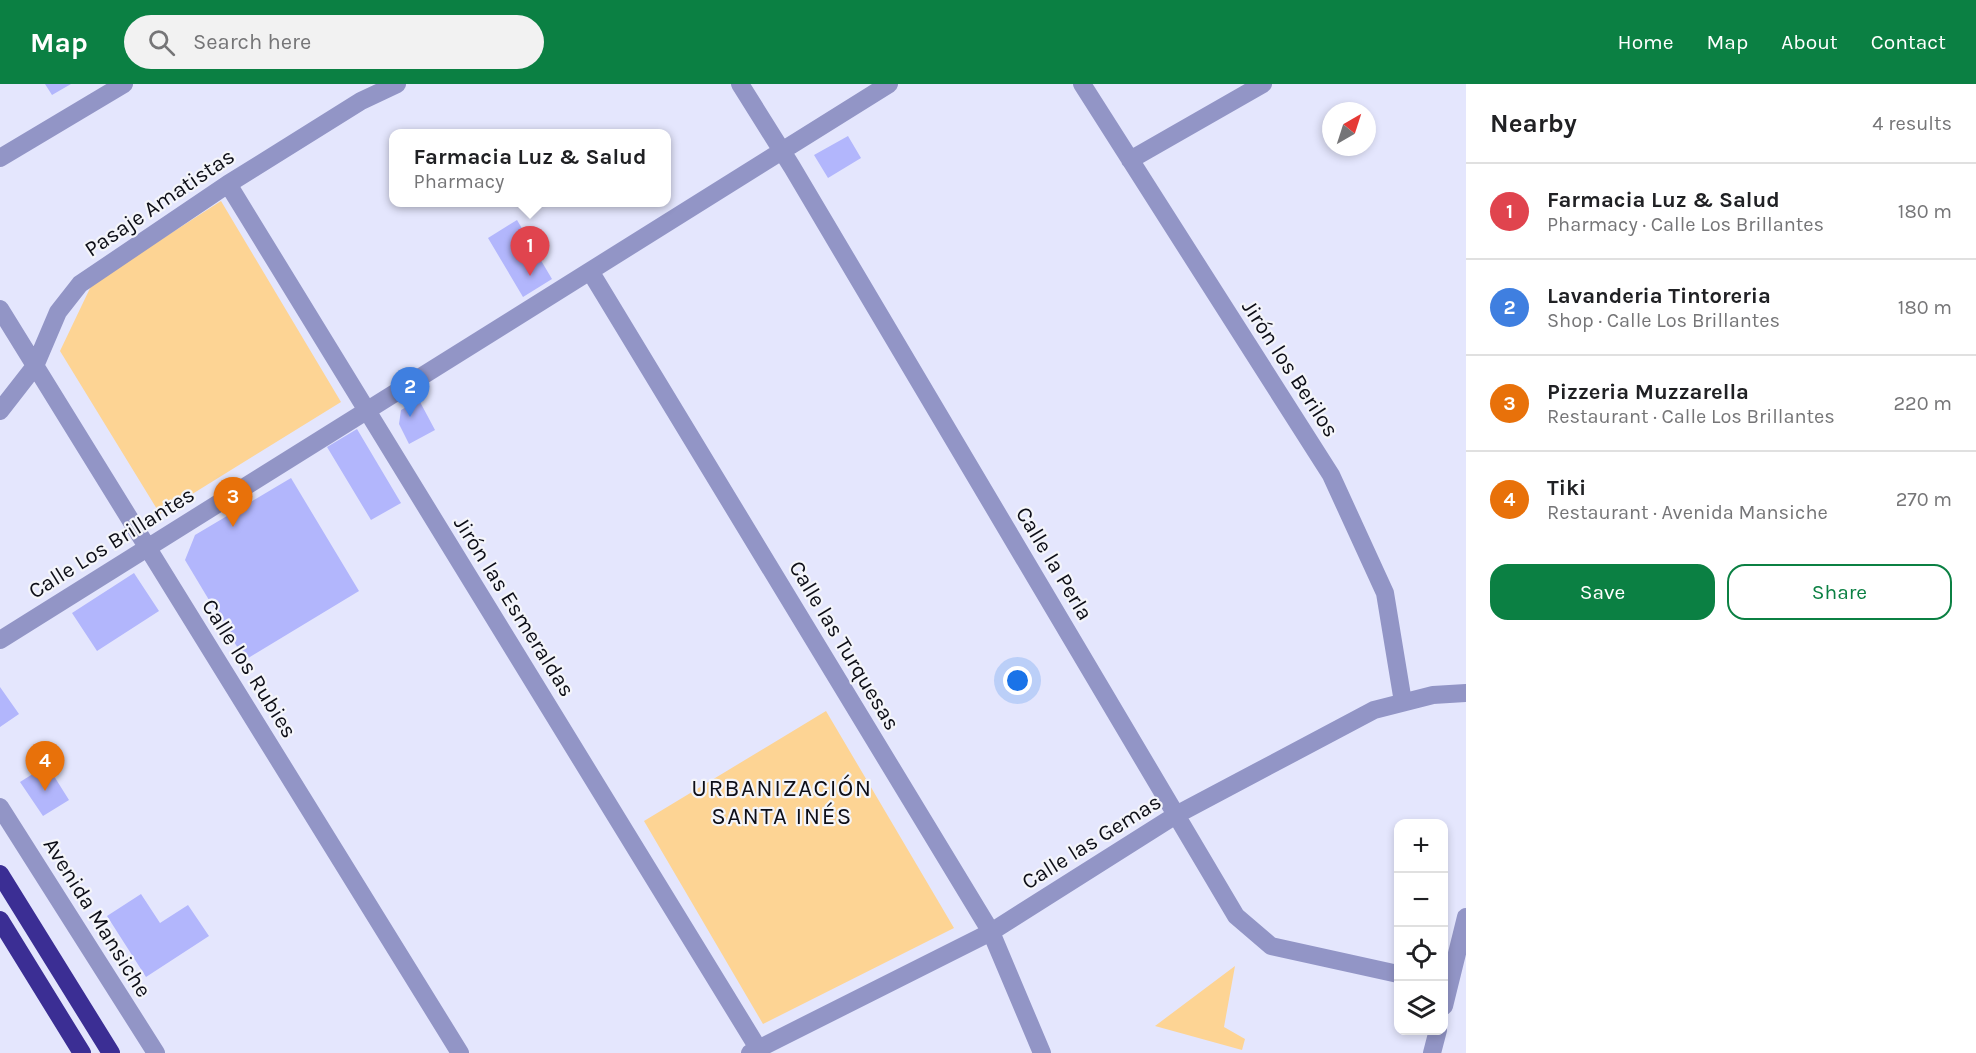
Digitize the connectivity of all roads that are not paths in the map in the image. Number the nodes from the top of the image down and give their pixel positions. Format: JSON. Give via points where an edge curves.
{"nodes":[{"id":1,"x":124,"y":84,"type":"edge"},
{"id":2,"x":397,"y":84,"type":"edge"},
{"id":3,"x":740,"y":84,"type":"edge"},
{"id":4,"x":889,"y":84,"type":"edge"},
{"id":5,"x":1082,"y":84,"type":"edge"},
{"id":6,"x":1263,"y":84,"type":"edge"},
{"id":7,"x":782,"y":151,"type":"junction"},
{"id":8,"x":0,"y":158,"type":"edge"},
{"id":9,"x":1130,"y":160,"type":"junction"},
{"id":10,"x":228,"y":184,"type":"junction"},
{"id":11,"x":590,"y":271,"type":"junction"},
{"id":12,"x":0,"y":309,"type":"edge"},
{"id":13,"x":35,"y":366,"type":"junction"},
{"id":14,"x":367,"y":410,"type":"junction"},
{"id":15,"x":0,"y":411,"type":"edge"},
{"id":16,"x":148,"y":548,"type":"junction"},
{"id":17,"x":0,"y":640,"type":"edge"},
{"id":18,"x":1466,"y":693,"type":"edge"},
{"id":19,"x":1403,"y":702,"type":"junction"},
{"id":20,"x":0,"y":807,"type":"edge"},
{"id":21,"x":1176,"y":815,"type":"junction"},
{"id":22,"x":3,"y":885,"type":"edge"},
{"id":23,"x":1466,"y":917,"type":"edge"},
{"id":24,"x":0,"y":920,"type":"edge"},
{"id":25,"x":991,"y":932,"type":"junction"},
{"id":26,"x":1394,"y":973,"type":"edge"},
{"id":27,"x":1447,"y":981,"type":"edge"},
{"id":28,"x":1437,"y":1035,"type":"edge"},
{"id":29,"x":756,"y":1052,"type":"edge"},
{"id":30,"x":82,"y":1053,"type":"edge"},
{"id":31,"x":111,"y":1053,"type":"edge"},
{"id":32,"x":156,"y":1053,"type":"edge"},
{"id":33,"x":460,"y":1053,"type":"edge"},
{"id":34,"x":1042,"y":1053,"type":"edge"},
{"id":35,"x":1432,"y":1053,"type":"edge"}],
"edges":[{"from":1,"to":8,"type":"street"},
{"from":2,"to":10,"type":"street","name":"Pasaje Amatistas","via":[[361,101]]},
{"from":3,"to":7,"type":"street","name":"Calle la Perla"},
{"from":4,"to":7,"type":"street","name":"Calle Los Brillantes"},
{"from":5,"to":9,"type":"street","name":"Jirón los Berilos"},
{"from":6,"to":9,"type":"street"},
{"from":7,"to":11,"type":"street","name":"Calle Los Brillantes"},
{"from":7,"to":21,"type":"street","name":"Calle la Perla"},
{"from":9,"to":19,"type":"street","name":"Jirón los Berilos","via":[[1331,475],[1385,593]]},
{"from":10,"to":13,"type":"street","name":"Pasaje Amatistas","via":[[80,284],[58,312]]},
{"from":10,"to":14,"type":"street","name":"Jirón las Esmeraldas"},
{"from":11,"to":14,"type":"street","name":"Calle Los Brillantes"},
{"from":11,"to":25,"type":"street","name":"Calle las Turquesas"},
{"from":12,"to":13,"type":"street","name":"Calle los Rubies"},
{"from":13,"to":15,"type":"street","name":"Pasaje Amatistas"},
{"from":13,"to":16,"type":"street","name":"Calle los Rubies"},
{"from":14,"to":16,"type":"street","name":"Calle Los Brillantes"},
{"from":14,"to":29,"type":"street","name":"Jirón las Esmeraldas"},
{"from":16,"to":17,"type":"street","name":"Calle Los Brillantes"},
{"from":16,"to":33,"type":"street","name":"Calle los Rubies"},
{"from":18,"to":19,"type":"street","name":"Calle las Gemas"},
{"from":19,"to":21,"type":"street","name":"Calle las Gemas","via":[[1374,710]]},
{"from":20,"to":32,"type":"street","name":"Avenida Mansiche"},
{"from":21,"to":25,"type":"street","name":"Calle las Gemas"},
{"from":21,"to":26,"type":"street","name":"Calle la Perla","via":[[1236,916],[1271,946]]},
{"from":22,"to":31,"type":"highway"},
{"from":23,"to":27,"type":"street"},
{"from":24,"to":30,"type":"highway"},
{"from":25,"to":29,"type":"street","name":"Calle las Gemas"},
{"from":25,"to":34,"type":"street","name":"Calle las Turquesas"},
{"from":28,"to":35,"type":"street"}]}
